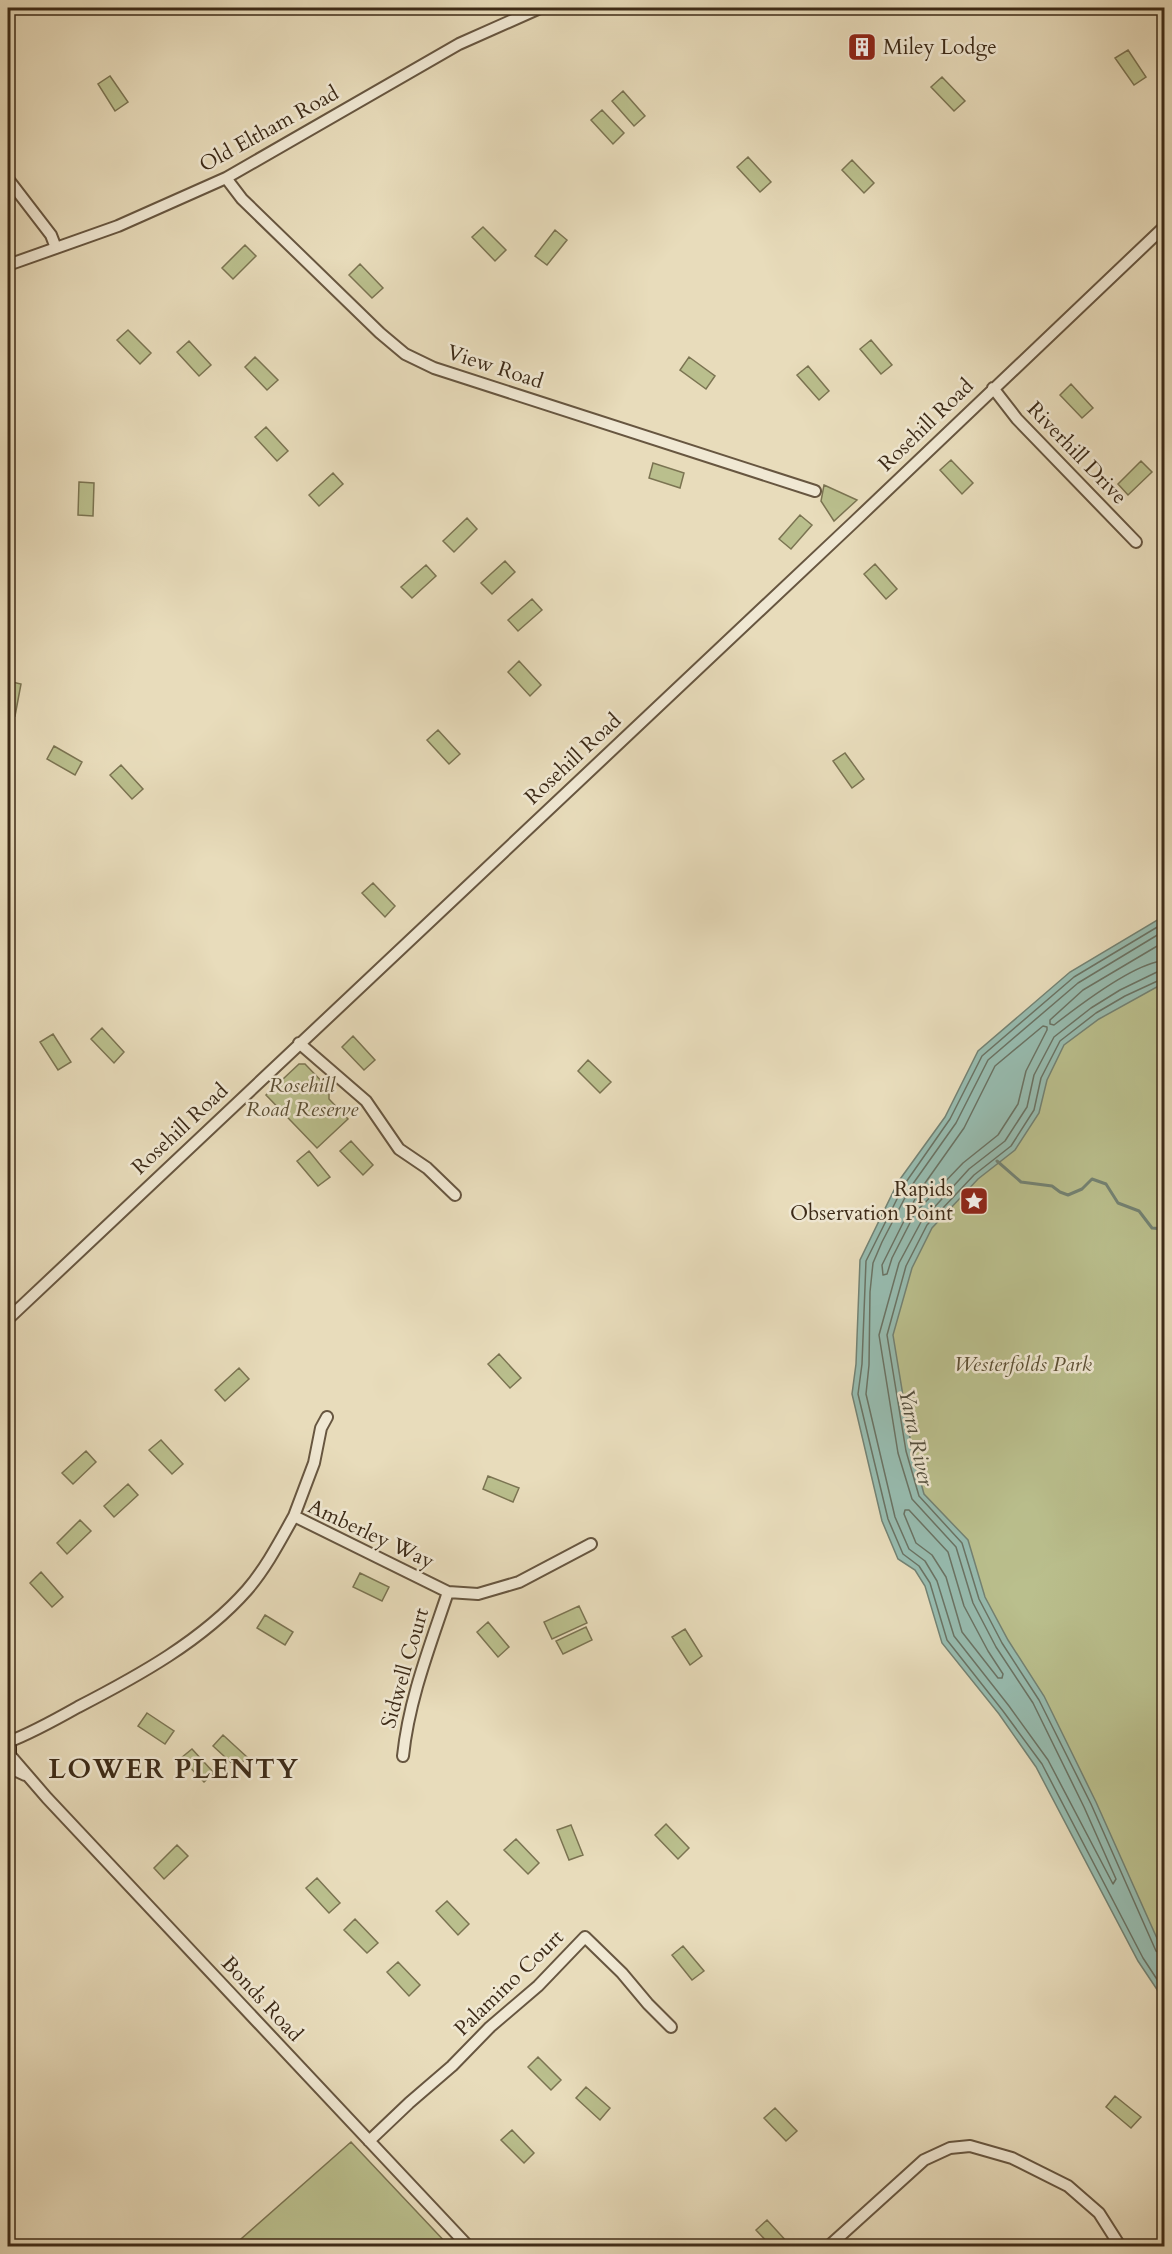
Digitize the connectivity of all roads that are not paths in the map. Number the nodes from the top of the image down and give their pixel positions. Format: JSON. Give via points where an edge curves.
{"nodes":[{"id":1,"x":540,"y":8,"type":"edge"},
{"id":2,"x":226,"y":178,"type":"junction"},
{"id":3,"x":8,"y":179,"type":"edge"},
{"id":4,"x":1164,"y":227,"type":"edge"},
{"id":5,"x":56,"y":248,"type":"junction"},
{"id":6,"x":8,"y":264,"type":"edge"},
{"id":7,"x":993,"y":388,"type":"junction"},
{"id":8,"x":815,"y":491,"type":"dead end"},
{"id":9,"x":1136,"y":542,"type":"dead end"},
{"id":10,"x":299,"y":1043,"type":"junction"},
{"id":11,"x":455,"y":1195,"type":"dead end"},
{"id":12,"x":8,"y":1318,"type":"edge"},
{"id":13,"x":327,"y":1417,"type":"dead end"},
{"id":14,"x":294,"y":1516,"type":"junction"},
{"id":15,"x":591,"y":1544,"type":"dead end"},
{"id":16,"x":448,"y":1592,"type":"junction"},
{"id":17,"x":8,"y":1753,"type":"edge"},
{"id":18,"x":403,"y":1756,"type":"dead end"},
{"id":19,"x":671,"y":2027,"type":"dead end"},
{"id":20,"x":369,"y":2141,"type":"junction"},
{"id":21,"x":468,"y":2247,"type":"edge"},
{"id":22,"x":829,"y":2247,"type":"edge"},
{"id":23,"x":1120,"y":2247,"type":"edge"}],
"edges":[{"from":1,"to":2,"type":"street","name":"Old Eltham Road","via":[[459,45]]},
{"from":2,"to":5,"type":"street","name":"Old Eltham Road","via":[[118,226]]},
{"from":2,"to":8,"type":"street","name":"View Road","via":[[242,199],[380,333],[416,361]]},
{"from":3,"to":5,"type":"street","via":[[51,235]]},
{"from":4,"to":7,"type":"street","name":"Rosehill Road"},
{"from":5,"to":6,"type":"street","name":"Old Eltham Road"},
{"from":7,"to":9,"type":"street","name":"Riverhill Drive","via":[[1017,419]]},
{"from":7,"to":10,"type":"street","name":"Rosehill Road"},
{"from":10,"to":11,"type":"street","via":[[366,1101],[399,1149]]},
{"from":10,"to":12,"type":"street","name":"Rosehill Road"},
{"from":13,"to":14,"type":"street"},
{"from":14,"to":16,"type":"street","name":"Amberley Way"},
{"from":14,"to":17,"type":"street","name":"Amberley Way","via":[[247,1590],[204,1631],[115,1688],[25,1735]]},
{"from":15,"to":16,"type":"street","name":"Amberley Way","via":[[519,1582],[478,1594]]},
{"from":16,"to":18,"type":"street","name":"Sidwell Court","via":[[413,1697]]},
{"from":17,"to":20,"type":"street","name":"Bonds Road"},
{"from":19,"to":20,"type":"street","name":"Palamino Court","via":[[585,1937],[538,1986]]},
{"from":20,"to":21,"type":"street","name":"Bonds Road"},
{"from":22,"to":23,"type":"street","via":[[924,2160],[950,2148],[970,2146],[1012,2158],[1068,2186],[1099,2213]]}]}
